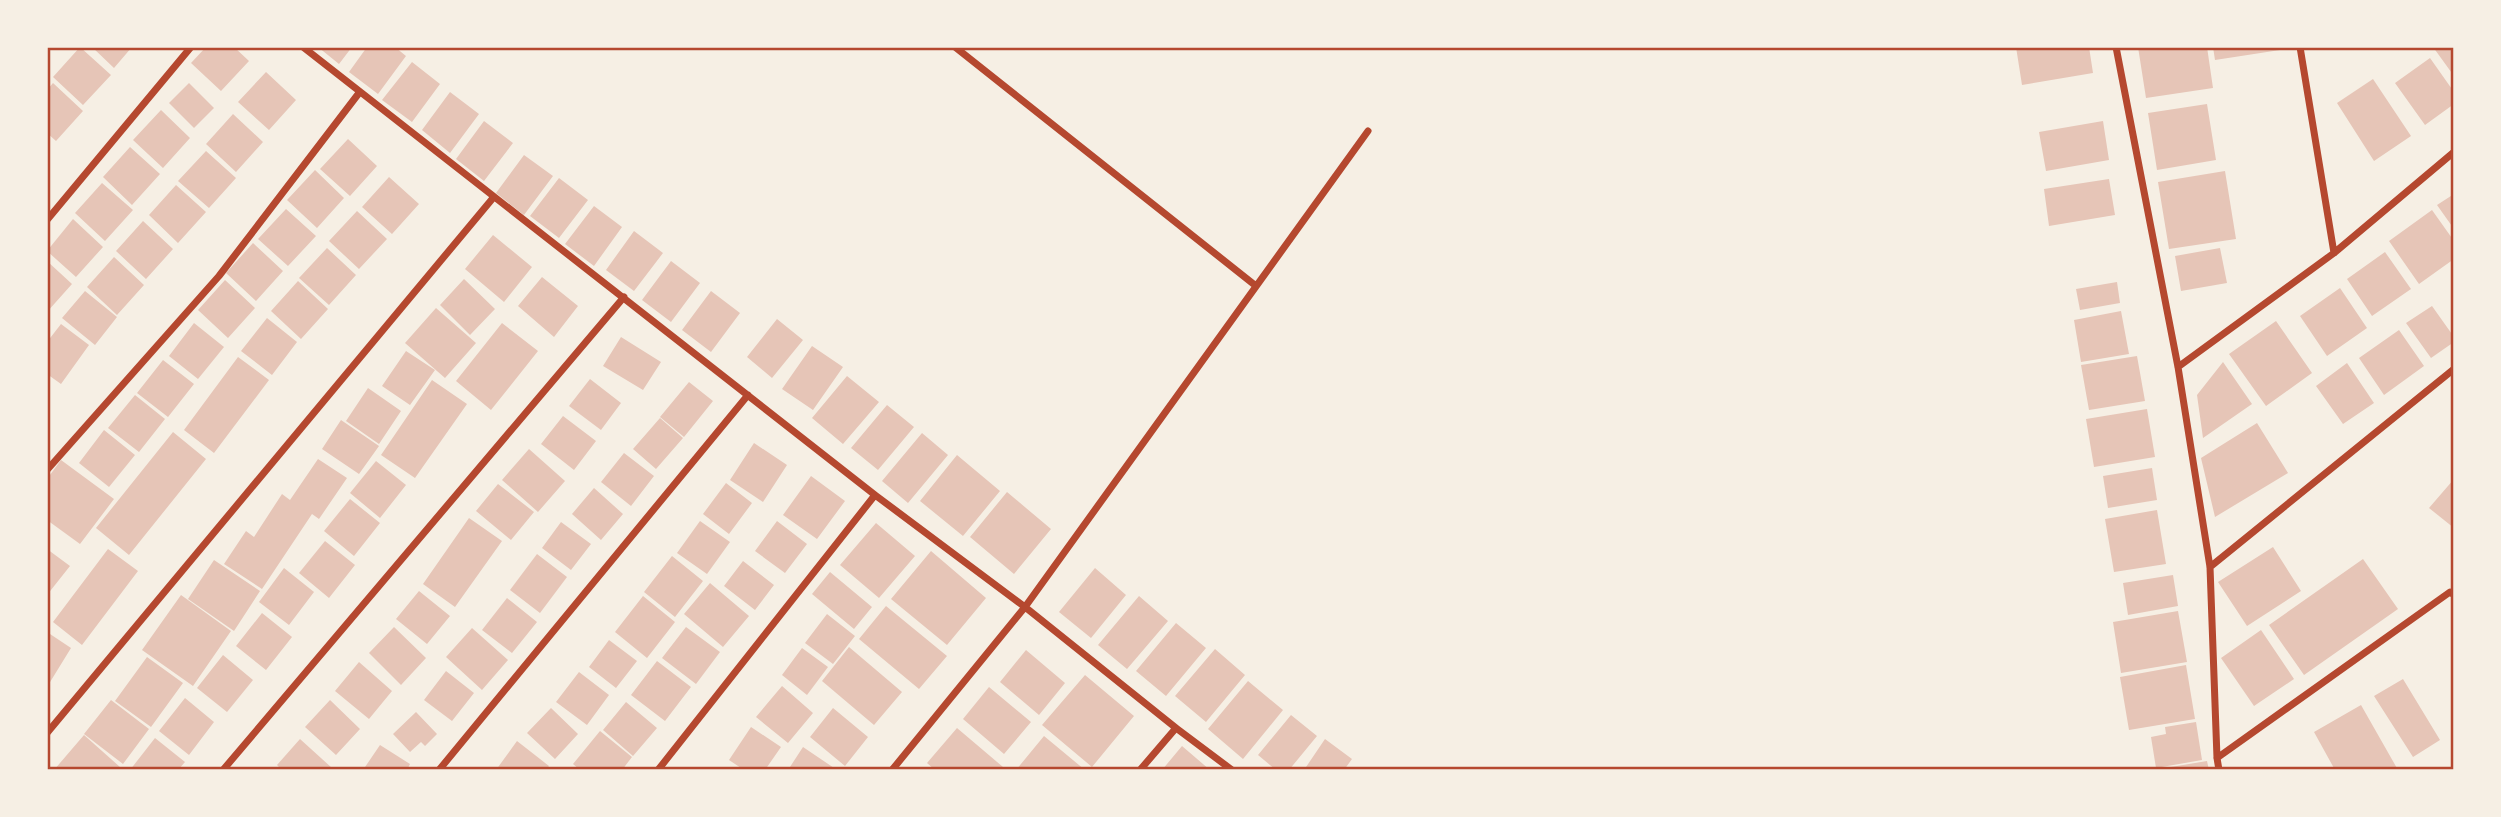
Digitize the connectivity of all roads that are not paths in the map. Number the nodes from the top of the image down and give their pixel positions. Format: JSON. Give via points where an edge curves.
{"nodes":[{"id":1,"x":191,"y":47,"type":"edge"},
{"id":2,"x":303,"y":47,"type":"edge"},
{"id":3,"x":955,"y":47,"type":"edge"},
{"id":4,"x":2116,"y":47,"type":"edge"},
{"id":5,"x":2300,"y":47,"type":"edge"},
{"id":6,"x":359,"y":93,"type":"junction"},
{"id":7,"x":1368,"y":131,"type":"dead end"},
{"id":8,"x":2454,"y":152,"type":"edge"},
{"id":9,"x":493,"y":198,"type":"junction"},
{"id":10,"x":47,"y":220,"type":"edge"},
{"id":11,"x":2334,"y":253,"type":"junction"},
{"id":12,"x":1256,"y":286,"type":"junction"},
{"id":13,"x":624,"y":297,"type":"junction"},
{"id":14,"x":2178,"y":367,"type":"junction"},
{"id":15,"x":2454,"y":369,"type":"edge"},
{"id":16,"x":748,"y":395,"type":"junction"},
{"id":17,"x":47,"y":470,"type":"edge"},
{"id":18,"x":874,"y":495,"type":"junction"},
{"id":19,"x":2210,"y":567,"type":"junction"},
{"id":20,"x":2454,"y":595,"type":"edge"},
{"id":21,"x":1025,"y":607,"type":"junction"},
{"id":22,"x":1176,"y":728,"type":"junction"},
{"id":23,"x":47,"y":733,"type":"edge"},
{"id":24,"x":2217,"y":758,"type":"junction"},
{"id":25,"x":223,"y":770,"type":"edge"},
{"id":26,"x":439,"y":770,"type":"edge"},
{"id":27,"x":658,"y":770,"type":"edge"},
{"id":28,"x":892,"y":770,"type":"edge"},
{"id":29,"x":1140,"y":770,"type":"edge"},
{"id":30,"x":1232,"y":770,"type":"edge"},
{"id":31,"x":2219,"y":770,"type":"edge"}],
"edges":[{"from":1,"to":10,"type":"street"},
{"from":2,"to":6,"type":"street"},
{"from":3,"to":12,"type":"street"},
{"from":4,"to":14,"type":"street"},
{"from":5,"to":11,"type":"street"},
{"from":6,"to":9,"type":"street"},
{"from":6,"to":17,"type":"street","via":[[219,276]]},
{"from":7,"to":12,"type":"street"},
{"from":8,"to":11,"type":"street"},
{"from":9,"to":13,"type":"street"},
{"from":9,"to":23,"type":"street"},
{"from":11,"to":14,"type":"street"},
{"from":12,"to":21,"type":"street"},
{"from":13,"to":16,"type":"street"},
{"from":13,"to":25,"type":"street"},
{"from":14,"to":19,"type":"street"},
{"from":15,"to":19,"type":"street"},
{"from":16,"to":18,"type":"street"},
{"from":16,"to":26,"type":"street"},
{"from":18,"to":21,"type":"street"},
{"from":18,"to":27,"type":"street"},
{"from":19,"to":24,"type":"street"},
{"from":20,"to":24,"type":"street","via":[[2450,592]]},
{"from":21,"to":22,"type":"street"},
{"from":21,"to":28,"type":"street"},
{"from":22,"to":29,"type":"street"},
{"from":22,"to":30,"type":"street"},
{"from":24,"to":31,"type":"street"}]}
